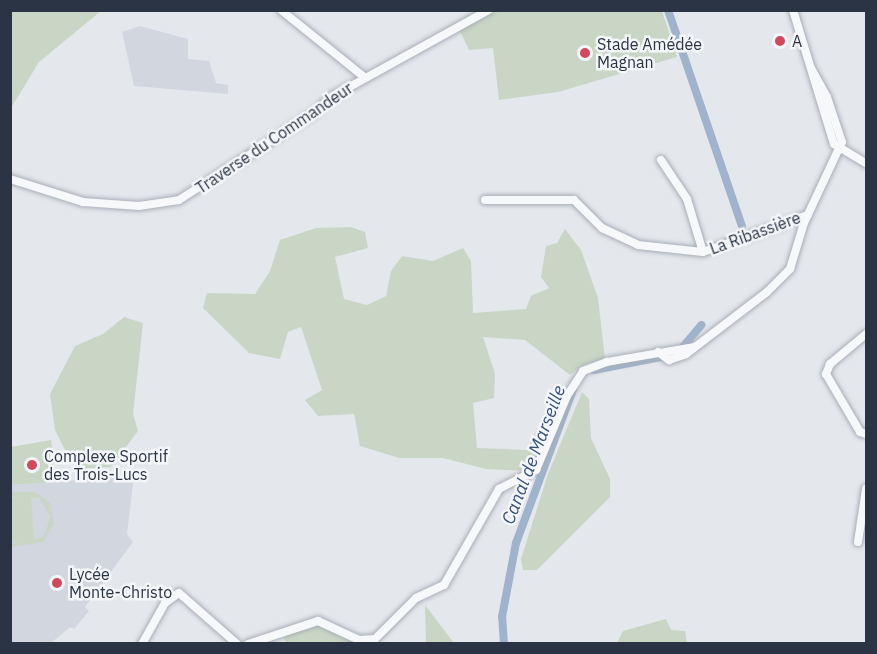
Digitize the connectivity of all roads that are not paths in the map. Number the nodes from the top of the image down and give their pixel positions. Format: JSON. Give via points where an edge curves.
{"nodes":[{"id":1,"x":281,"y":10,"type":"edge"},
{"id":2,"x":489,"y":10,"type":"edge"},
{"id":3,"x":793,"y":10,"type":"edge"},
{"id":4,"x":364,"y":77,"type":"junction"},
{"id":5,"x":840,"y":149,"type":"junction"},
{"id":6,"x":661,"y":160,"type":"dead end"},
{"id":7,"x":867,"y":163,"type":"edge"},
{"id":8,"x":10,"y":179,"type":"edge"},
{"id":9,"x":485,"y":200,"type":"dead end"},
{"id":10,"x":808,"y":214,"type":"junction"},
{"id":11,"x":703,"y":252,"type":"junction"},
{"id":12,"x":867,"y":334,"type":"edge"},
{"id":13,"x":867,"y":434,"type":"edge"},
{"id":14,"x":867,"y":489,"type":"edge"},
{"id":15,"x":858,"y":542,"type":"dead end"},
{"id":16,"x":142,"y":644,"type":"edge"},
{"id":17,"x":237,"y":644,"type":"edge"},
{"id":18,"x":249,"y":644,"type":"edge"}],
"edges":[{"from":1,"to":4,"type":"street"},
{"from":2,"to":4,"type":"street","name":"Traverse du Commandeur"},
{"from":3,"to":5,"type":"street","via":[[834,144]]},
{"from":4,"to":8,"type":"street","name":"Traverse du Commandeur","via":[[232,164],[208,185],[170,203],[139,206],[82,202]]},
{"from":5,"to":7,"type":"street"},
{"from":5,"to":10,"type":"street"},
{"from":6,"to":11,"type":"street","name":"La Ribassière","via":[[687,199]]},
{"from":9,"to":11,"type":"street","name":"La Ribassière","via":[[574,200],[602,228],[630,242]]},
{"from":10,"to":11,"type":"street","name":"La Ribassière"},
{"from":10,"to":18,"type":"street","via":[[785,275],[681,357],[662,355],[583,370],[567,396],[536,470],[499,489],[444,585],[416,598],[375,639],[358,640],[318,621]]},
{"from":12,"to":13,"type":"street","via":[[830,364],[826,374],[860,432]]},
{"from":14,"to":15,"type":"street"},
{"from":16,"to":17,"type":"street","via":[[165,603],[179,593]]}]}
